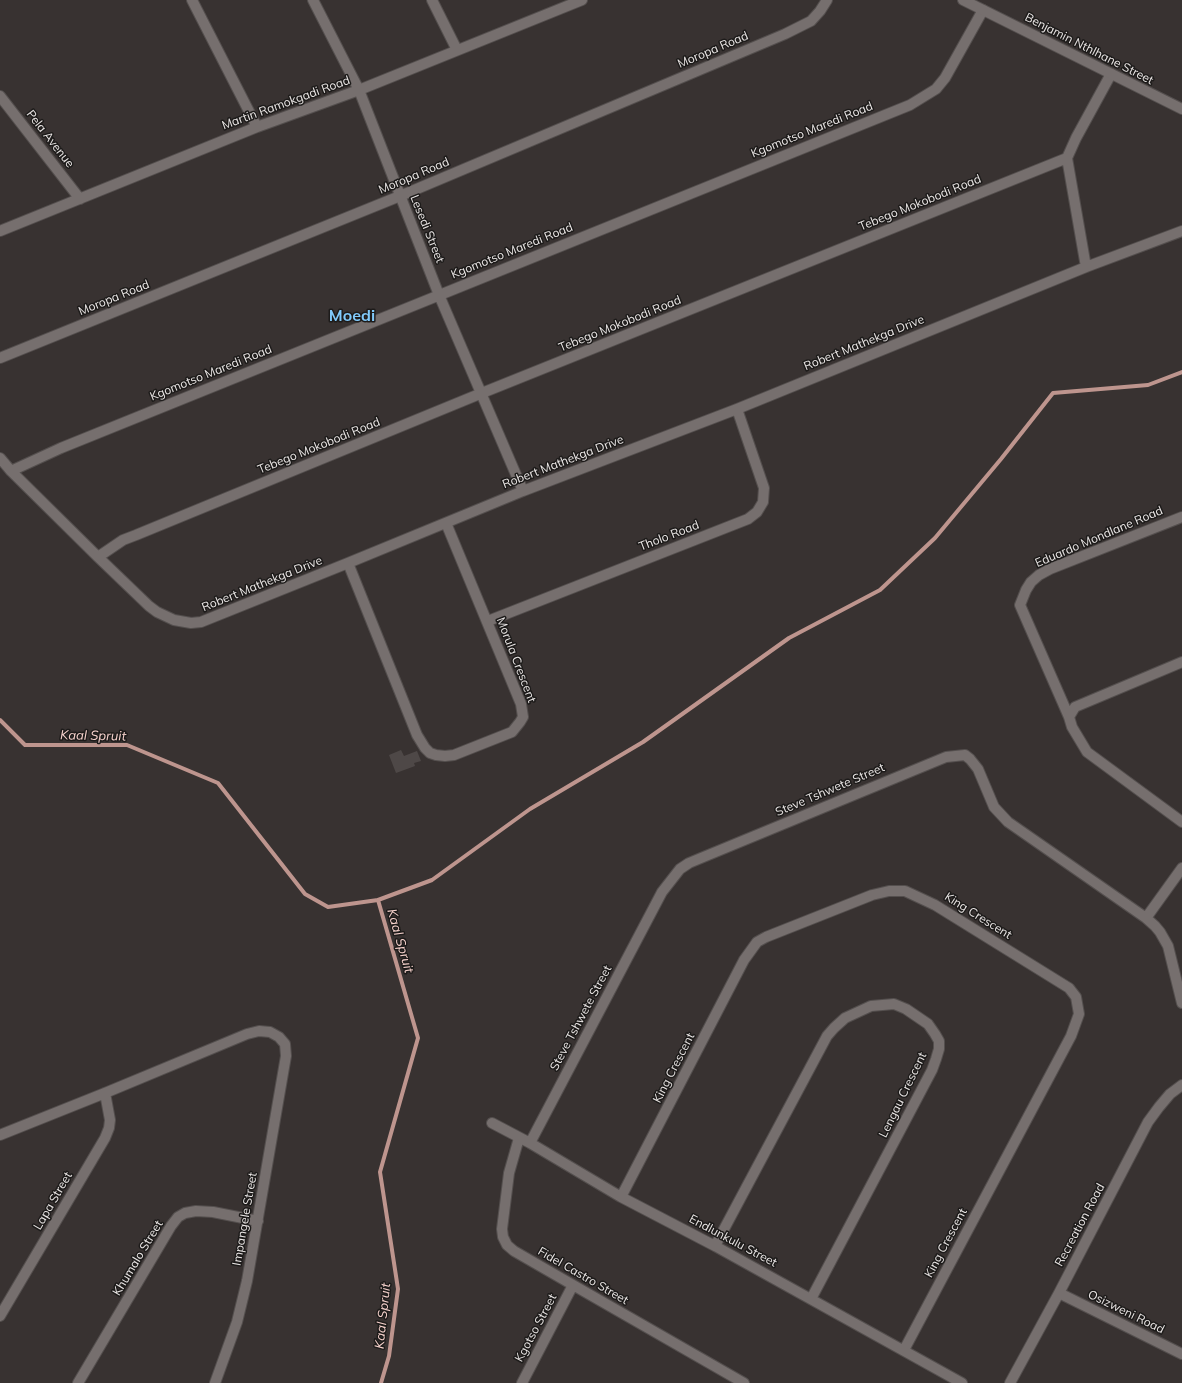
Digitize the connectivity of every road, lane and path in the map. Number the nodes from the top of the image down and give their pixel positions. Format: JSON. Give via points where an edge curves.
{"nodes":[{"id":1,"x":192,"y":0,"type":"edge"},
{"id":2,"x":313,"y":0,"type":"edge"},
{"id":3,"x":432,"y":0,"type":"edge"},
{"id":4,"x":582,"y":0,"type":"edge"},
{"id":5,"x":827,"y":0,"type":"edge"},
{"id":6,"x":963,"y":0,"type":"edge"},
{"id":7,"x":559,"y":4,"type":"edge"},
{"id":8,"x":983,"y":10,"type":"junction"},
{"id":9,"x":457,"y":50,"type":"junction"},
{"id":10,"x":1110,"y":74,"type":"junction"},
{"id":11,"x":359,"y":90,"type":"junction"},
{"id":12,"x":0,"y":96,"type":"edge"},
{"id":13,"x":1182,"y":110,"type":"edge"},
{"id":14,"x":257,"y":127,"type":"junction"},
{"id":15,"x":1067,"y":158,"type":"junction"},
{"id":16,"x":400,"y":196,"type":"junction"},
{"id":17,"x":80,"y":199,"type":"junction"},
{"id":18,"x":1182,"y":230,"type":"edge"},
{"id":19,"x":0,"y":231,"type":"edge"},
{"id":20,"x":1086,"y":267,"type":"junction"},
{"id":21,"x":439,"y":295,"type":"junction"},
{"id":22,"x":0,"y":358,"type":"edge"},
{"id":23,"x":482,"y":393,"type":"junction"},
{"id":24,"x":737,"y":409,"type":"junction"},
{"id":25,"x":0,"y":458,"type":"edge"},
{"id":26,"x":11,"y":471,"type":"junction"},
{"id":27,"x":524,"y":491,"type":"junction"},
{"id":28,"x":1182,"y":517,"type":"edge"},
{"id":29,"x":446,"y":523,"type":"junction"},
{"id":30,"x":98,"y":557,"type":"junction"},
{"id":31,"x":348,"y":564,"type":"junction"},
{"id":32,"x":488,"y":621,"type":"junction"},
{"id":33,"x":1182,"y":662,"type":"edge"},
{"id":34,"x":1069,"y":717,"type":"junction"},
{"id":35,"x":1182,"y":822,"type":"edge"},
{"id":36,"x":1182,"y":868,"type":"edge"},
{"id":37,"x":1146,"y":918,"type":"junction"},
{"id":38,"x":1182,"y":1003,"type":"edge"},
{"id":39,"x":1182,"y":1085,"type":"edge"},
{"id":40,"x":105,"y":1094,"type":"junction"},
{"id":41,"x":492,"y":1123,"type":"dead end"},
{"id":42,"x":0,"y":1135,"type":"edge"},
{"id":43,"x":520,"y":1138,"type":"junction"},
{"id":44,"x":530,"y":1143,"type":"junction"},
{"id":45,"x":621,"y":1197,"type":"junction"},
{"id":46,"x":258,"y":1221,"type":"junction"},
{"id":47,"x":715,"y":1246,"type":"junction"},
{"id":48,"x":573,"y":1285,"type":"junction"},
{"id":49,"x":1059,"y":1293,"type":"junction"},
{"id":50,"x":811,"y":1299,"type":"junction"},
{"id":51,"x":0,"y":1316,"type":"edge"},
{"id":52,"x":904,"y":1350,"type":"junction"},
{"id":53,"x":1182,"y":1354,"type":"edge"},
{"id":54,"x":78,"y":1383,"type":"edge"},
{"id":55,"x":215,"y":1383,"type":"edge"},
{"id":56,"x":522,"y":1383,"type":"edge"},
{"id":57,"x":744,"y":1383,"type":"edge"},
{"id":58,"x":962,"y":1383,"type":"edge"},
{"id":59,"x":1010,"y":1383,"type":"edge"}],
"edges":[{"from":1,"to":14,"type":"street"},
{"from":2,"to":11,"type":"street","name":"Lesedi Street"},
{"from":3,"to":9,"type":"street"},
{"from":4,"to":7,"type":"street","name":"Martin Ramokgadi Road"},
{"from":5,"to":16,"type":"street","name":"Moropa Road","via":[[811,21],[798,28]]},
{"from":6,"to":8,"type":"street","name":"Benjamin Nthlhane Street"},
{"from":7,"to":9,"type":"street","name":"Martin Ramokgadi Road"},
{"from":8,"to":10,"type":"street","name":"Benjamin Nthlhane Street"},
{"from":8,"to":21,"type":"street","name":"Kgomotso Maredi Road","via":[[945,78],[936,89],[910,105]]},
{"from":9,"to":11,"type":"street","name":"Martin Ramokgadi Road"},
{"from":10,"to":13,"type":"street","name":"Benjamin Nthlhane Street"},
{"from":10,"to":15,"type":"street"},
{"from":11,"to":14,"type":"street","name":"Martin Ramokgadi Road"},
{"from":11,"to":16,"type":"street","name":"Lesedi Street"},
{"from":12,"to":17,"type":"street","name":"Pela Avenue"},
{"from":14,"to":17,"type":"street","name":"Martin Ramokgadi Road"},
{"from":15,"to":20,"type":"street"},
{"from":15,"to":23,"type":"street","name":"Tebego Mokobodi Road"},
{"from":16,"to":21,"type":"street","name":"Lesedi Street"},
{"from":16,"to":22,"type":"street","name":"Moropa Road"},
{"from":17,"to":19,"type":"street","name":"Martin Ramokgadi Road"},
{"from":18,"to":20,"type":"street","name":"Robert Mathekga Drive"},
{"from":20,"to":24,"type":"street","name":"Robert Mathekga Drive"},
{"from":21,"to":23,"type":"street","name":"Lesedi Street"},
{"from":21,"to":26,"type":"street","name":"Kgomotso Maredi Road","via":[[61,448]]},
{"from":23,"to":27,"type":"street","name":"Lesedi Street"},
{"from":23,"to":30,"type":"street","name":"Tebego Mokobodi Road","via":[[123,540]]},
{"from":24,"to":27,"type":"street","name":"Robert Mathekga Drive"},
{"from":24,"to":32,"type":"street","name":"Tholo Road","via":[[764,488],[763,502],[757,512],[748,519]]},
{"from":25,"to":26,"type":"street","name":"Robert Mathekga Drive"},
{"from":26,"to":30,"type":"street","name":"Robert Mathekga Drive"},
{"from":27,"to":29,"type":"street","name":"Robert Mathekga Drive"},
{"from":28,"to":34,"type":"street","name":"Eduardo Mondlane Road","via":[[1050,569],[1031,582],[1026,590],[1020,605]]},
{"from":29,"to":31,"type":"street","name":"Robert Mathekga Drive"},
{"from":29,"to":32,"type":"street","name":"Morula Crescent"},
{"from":30,"to":31,"type":"street","name":"Robert Mathekga Drive","via":[[157,612],[174,620],[191,623],[209,619]]},
{"from":31,"to":32,"type":"street","name":"Morula Crescent","via":[[417,735],[430,753],[445,756],[454,754],[512,732],[523,717],[521,704]]},
{"from":33,"to":34,"type":"street","via":[[1075,706]]},
{"from":34,"to":35,"type":"street","name":"Eduardo Mondlane Road","via":[[1072,728],[1087,752]]},
{"from":36,"to":37,"type":"street"},
{"from":37,"to":38,"type":"street","name":"Steve Tshwete Street","via":[[1160,932],[1168,946]]},
{"from":37,"to":44,"type":"street","name":"Steve Tshwete Street","via":[[1008,822],[994,807],[978,769],[965,755],[937,760],[689,863],[680,869],[662,892]]},
{"from":39,"to":49,"type":"street","name":"Recreation Road","via":[[1159,1107],[1148,1122]]},
{"from":40,"to":42,"type":"street"},
{"from":40,"to":46,"type":"street","name":"Impangele Street","via":[[247,1034],[270,1032],[279,1037],[285,1044],[286,1056]]},
{"from":40,"to":51,"type":"street","name":"Lapa Street","via":[[110,1120],[105,1138]]},
{"from":41,"to":43,"type":"street","name":"Endlunkulu Street"},
{"from":43,"to":44,"type":"street","name":"Endlunkulu Street"},
{"from":43,"to":48,"type":"street","name":"Fidel Castro Street","via":[[509,1173],[503,1238],[514,1251]]},
{"from":44,"to":45,"type":"street","name":"Endlunkulu Street"},
{"from":45,"to":47,"type":"street","name":"Endlunkulu Street"},
{"from":45,"to":52,"type":"street","name":"King Crescent","via":[[744,960],[757,942],[889,890],[905,891],[935,905],[1069,988],[1076,997],[1079,1014],[1071,1036]]},
{"from":46,"to":54,"type":"street","name":"Khumalo Street","via":[[196,1211],[178,1217]]},
{"from":46,"to":55,"type":"street","name":"Impangele Street","via":[[242,1305]]},
{"from":47,"to":50,"type":"street","name":"Endlunkulu Street"},
{"from":47,"to":50,"type":"street","name":"Lengau Crescent","via":[[827,1036],[845,1018],[871,1006],[894,1004],[906,1009],[928,1024],[935,1034],[939,1041],[936,1060]]},
{"from":48,"to":56,"type":"street","name":"Kgotso Street"},
{"from":48,"to":57,"type":"street","name":"Fidel Castro Street"},
{"from":49,"to":53,"type":"street","name":"Osizweni Road"},
{"from":49,"to":59,"type":"street","name":"Recreation Road"},
{"from":50,"to":52,"type":"street","name":"Endlunkulu Street"},
{"from":52,"to":58,"type":"street","name":"Endlunkulu Street"}]}
